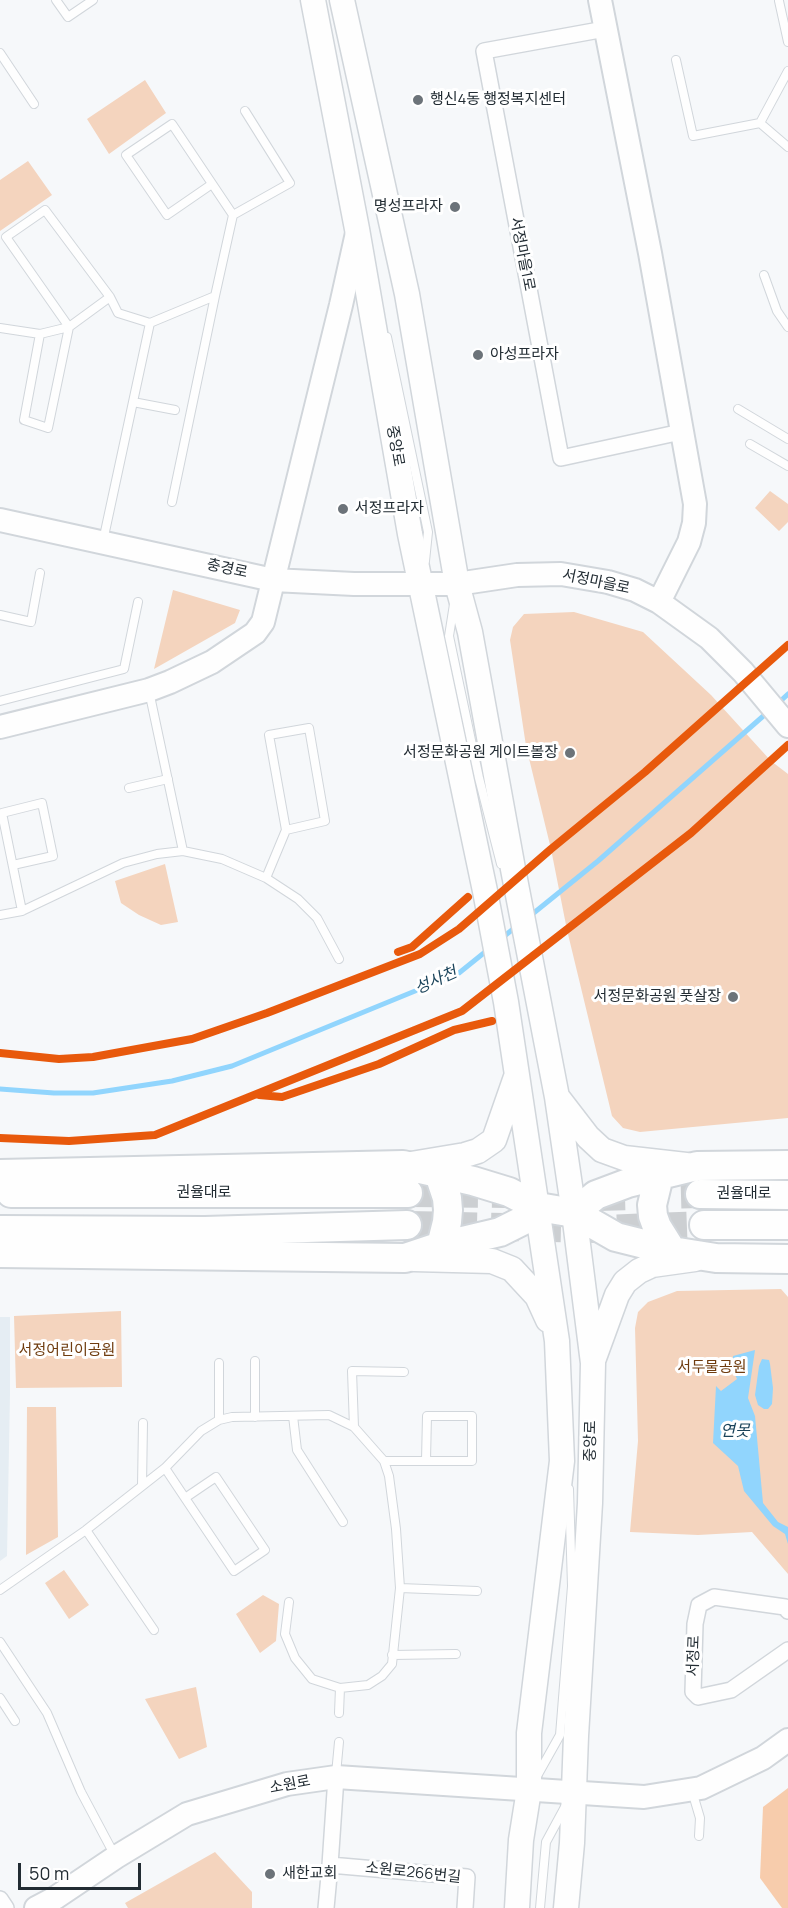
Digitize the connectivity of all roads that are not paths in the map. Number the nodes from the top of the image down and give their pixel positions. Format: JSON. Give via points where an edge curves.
{"nodes":[{"id":1,"x":56,"y":0,"type":"edge"},
{"id":2,"x":93,"y":0,"type":"edge"},
{"id":3,"x":313,"y":0,"type":"edge"},
{"id":4,"x":342,"y":0,"type":"edge"},
{"id":5,"x":600,"y":0,"type":"edge"},
{"id":6,"x":779,"y":0,"type":"edge"},
{"id":7,"x":605,"y":28,"type":"junction"},
{"id":8,"x":788,"y":42,"type":"edge"},
{"id":9,"x":0,"y":53,"type":"edge"},
{"id":10,"x":676,"y":60,"type":"dead end"},
{"id":11,"x":788,"y":71,"type":"edge"},
{"id":12,"x":34,"y":104,"type":"dead end"},
{"id":13,"x":244,"y":111,"type":"dead end"},
{"id":14,"x":760,"y":123,"type":"junction"},
{"id":15,"x":788,"y":147,"type":"edge"},
{"id":16,"x":212,"y":184,"type":"junction"},
{"id":17,"x":233,"y":215,"type":"junction"},
{"id":18,"x":357,"y":229,"type":"junction"},
{"id":19,"x":764,"y":275,"type":"dead end"},
{"id":20,"x":215,"y":296,"type":"junction"},
{"id":21,"x":110,"y":297,"type":"junction"},
{"id":22,"x":382,"y":318,"type":"dead end"},
{"id":23,"x":150,"y":323,"type":"junction"},
{"id":24,"x":69,"y":327,"type":"junction"},
{"id":25,"x":788,"y":327,"type":"edge"},
{"id":26,"x":0,"y":328,"type":"edge"},
{"id":27,"x":385,"y":329,"type":"dead end"},
{"id":28,"x":40,"y":334,"type":"junction"},
{"id":29,"x":133,"y":402,"type":"junction"},
{"id":30,"x":738,"y":409,"type":"dead end"},
{"id":31,"x":175,"y":410,"type":"dead end"},
{"id":32,"x":681,"y":432,"type":"junction"},
{"id":33,"x":788,"y":439,"type":"edge"},
{"id":34,"x":750,"y":444,"type":"dead end"},
{"id":35,"x":788,"y":466,"type":"edge"},
{"id":36,"x":171,"y":502,"type":"dead end"},
{"id":37,"x":0,"y":520,"type":"edge"},
{"id":38,"x":103,"y":543,"type":"junction"},
{"id":39,"x":40,"y":573,"type":"dead end"},
{"id":40,"x":273,"y":580,"type":"junction"},
{"id":41,"x":422,"y":584,"type":"junction"},
{"id":42,"x":457,"y":584,"type":"junction"},
{"id":43,"x":138,"y":602,"type":"dead end"},
{"id":44,"x":659,"y":602,"type":"junction"},
{"id":45,"x":0,"y":615,"type":"edge"},
{"id":46,"x":149,"y":690,"type":"junction"},
{"id":47,"x":0,"y":701,"type":"edge"},
{"id":48,"x":788,"y":726,"type":"edge"},
{"id":49,"x":0,"y":727,"type":"edge"},
{"id":50,"x":168,"y":779,"type":"junction"},
{"id":51,"x":129,"y":788,"type":"dead end"},
{"id":52,"x":286,"y":830,"type":"junction"},
{"id":53,"x":183,"y":851,"type":"junction"},
{"id":54,"x":13,"y":865,"type":"junction"},
{"id":55,"x":266,"y":878,"type":"junction"},
{"id":56,"x":22,"y":911,"type":"junction"},
{"id":57,"x":0,"y":915,"type":"edge"},
{"id":58,"x":339,"y":959,"type":"dead end"},
{"id":59,"x":517,"y":1072,"type":"junction"},
{"id":60,"x":557,"y":1097,"type":"junction"},
{"id":61,"x":403,"y":1165,"type":"junction"},
{"id":62,"x":788,"y":1165,"type":"edge"},
{"id":63,"x":697,"y":1166,"type":"junction"},
{"id":64,"x":438,"y":1172,"type":"junction"},
{"id":65,"x":0,"y":1174,"type":"edge"},
{"id":66,"x":659,"y":1176,"type":"junction"},
{"id":67,"x":408,"y":1193,"type":"tunnel mouth"},
{"id":68,"x":0,"y":1194,"type":"edge"},
{"id":69,"x":700,"y":1194,"type":"tunnel mouth"},
{"id":70,"x":788,"y":1195,"type":"edge"},
{"id":71,"x":538,"y":1208,"type":"junction"},
{"id":72,"x":574,"y":1213,"type":"junction"},
{"id":73,"x":407,"y":1225,"type":"tunnel mouth"},
{"id":74,"x":705,"y":1225,"type":"tunnel mouth"},
{"id":75,"x":788,"y":1225,"type":"edge"},
{"id":76,"x":0,"y":1230,"type":"edge"},
{"id":77,"x":441,"y":1246,"type":"junction"},
{"id":78,"x":672,"y":1251,"type":"junction"},
{"id":79,"x":0,"y":1253,"type":"edge"},
{"id":80,"x":405,"y":1258,"type":"junction"},
{"id":81,"x":716,"y":1258,"type":"junction"},
{"id":82,"x":788,"y":1258,"type":"edge"},
{"id":83,"x":557,"y":1341,"type":"junction"},
{"id":84,"x":255,"y":1361,"type":"dead end"},
{"id":85,"x":219,"y":1363,"type":"dead end"},
{"id":86,"x":592,"y":1363,"type":"junction"},
{"id":87,"x":404,"y":1372,"type":"dead end"},
{"id":88,"x":293,"y":1416,"type":"junction"},
{"id":89,"x":255,"y":1417,"type":"junction"},
{"id":90,"x":219,"y":1420,"type":"junction"},
{"id":91,"x":143,"y":1424,"type":"dead end"},
{"id":92,"x":354,"y":1427,"type":"junction"},
{"id":93,"x":426,"y":1460,"type":"junction"},
{"id":94,"x":384,"y":1461,"type":"junction"},
{"id":95,"x":165,"y":1468,"type":"junction"},
{"id":96,"x":569,"y":1473,"type":"dead end"},
{"id":97,"x":569,"y":1485,"type":"dead end"},
{"id":98,"x":142,"y":1486,"type":"junction"},
{"id":99,"x":185,"y":1498,"type":"junction"},
{"id":100,"x":343,"y":1522,"type":"dead end"},
{"id":101,"x":86,"y":1530,"type":"junction"},
{"id":102,"x":400,"y":1588,"type":"junction"},
{"id":103,"x":0,"y":1590,"type":"edge"},
{"id":104,"x":477,"y":1591,"type":"dead end"},
{"id":105,"x":289,"y":1602,"type":"dead end"},
{"id":106,"x":788,"y":1611,"type":"edge"},
{"id":107,"x":154,"y":1630,"type":"dead end"},
{"id":108,"x":0,"y":1642,"type":"edge"},
{"id":109,"x":788,"y":1650,"type":"edge"},
{"id":110,"x":392,"y":1654,"type":"junction"},
{"id":111,"x":456,"y":1654,"type":"dead end"},
{"id":112,"x":340,"y":1688,"type":"junction"},
{"id":113,"x":0,"y":1698,"type":"edge"},
{"id":114,"x":339,"y":1713,"type":"dead end"},
{"id":115,"x":15,"y":1721,"type":"dead end"},
{"id":116,"x":788,"y":1740,"type":"edge"},
{"id":117,"x":339,"y":1742,"type":"dead end"},
{"id":118,"x":336,"y":1777,"type":"junction"},
{"id":119,"x":529,"y":1790,"type":"junction"},
{"id":120,"x":692,"y":1790,"type":"junction"},
{"id":121,"x":574,"y":1791,"type":"junction"},
{"id":122,"x":699,"y":1836,"type":"dead end"},
{"id":123,"x":116,"y":1857,"type":"junction"},
{"id":124,"x":330,"y":1865,"type":"junction"},
{"id":125,"x":0,"y":1899,"type":"edge"},
{"id":126,"x":6,"y":1908,"type":"edge"},
{"id":127,"x":36,"y":1908,"type":"edge"},
{"id":128,"x":326,"y":1908,"type":"edge"},
{"id":129,"x":465,"y":1908,"type":"edge"},
{"id":130,"x":517,"y":1908,"type":"edge"},
{"id":131,"x":540,"y":1908,"type":"edge"},
{"id":132,"x":566,"y":1908,"type":"edge"}],
"edges":[{"from":1,"to":2,"type":"lane","via":[[68,17]]},
{"from":3,"to":18,"type":"main road","name":"중앙로"},
{"from":4,"to":42,"type":"main road","via":[[407,294]]},
{"from":5,"to":7,"type":"main road"},
{"from":6,"to":8,"type":"lane"},
{"from":7,"to":32,"type":"main road"},
{"from":7,"to":32,"type":"street","name":"서정마을1로","via":[[484,51],[486,63],[561,458]]},
{"from":9,"to":12,"type":"lane"},
{"from":10,"to":14,"type":"lane","via":[[693,136]]},
{"from":11,"to":14,"type":"lane"},
{"from":13,"to":17,"type":"lane","via":[[290,183]]},
{"from":14,"to":15,"type":"lane"},
{"from":16,"to":16,"type":"lane","via":[[172,124],[126,155],[166,215]]},
{"from":16,"to":17,"type":"lane"},
{"from":17,"to":20,"type":"lane"},
{"from":18,"to":22,"type":"lane"},
{"from":18,"to":40,"type":"main road"},
{"from":18,"to":41,"type":"main road","name":"중앙로"},
{"from":19,"to":25,"type":"lane","via":[[777,311]]},
{"from":20,"to":23,"type":"lane"},
{"from":20,"to":36,"type":"lane"},
{"from":21,"to":23,"type":"lane","via":[[118,313]]},
{"from":21,"to":24,"type":"lane"},
{"from":21,"to":24,"type":"lane","via":[[45,210],[6,237]]},
{"from":23,"to":29,"type":"lane"},
{"from":24,"to":28,"type":"lane"},
{"from":24,"to":28,"type":"lane","via":[[48,428],[24,420]]},
{"from":26,"to":28,"type":"lane"},
{"from":27,"to":41,"type":"lane","via":[[428,532]]},
{"from":29,"to":31,"type":"lane"},
{"from":29,"to":38,"type":"lane"},
{"from":30,"to":33,"type":"lane"},
{"from":32,"to":44,"type":"main road","via":[[695,504],[694,523],[689,542]]},
{"from":34,"to":35,"type":"lane"},
{"from":37,"to":38,"type":"main road","name":"충경로"},
{"from":38,"to":40,"type":"main road","name":"충경로"},
{"from":39,"to":45,"type":"lane","via":[[31,622]]},
{"from":40,"to":41,"type":"main road","name":"충경로"},
{"from":40,"to":46,"type":"main road","via":[[263,622],[255,633],[212,662]]},
{"from":41,"to":42,"type":"main road","name":"충경로"},
{"from":41,"to":59,"type":"main road","name":"중앙로","via":[[485,891]]},
{"from":42,"to":44,"type":"main road","name":"서정마을로","via":[[517,574],[561,574],[608,582]]},
{"from":42,"to":60,"type":"main road","name":"중앙로","via":[[470,632],[508,871]]},
{"from":43,"to":47,"type":"lane","via":[[124,669]]},
{"from":44,"to":48,"type":"main road","name":"서정마을로","via":[[709,638]]},
{"from":46,"to":49,"type":"main road"},
{"from":46,"to":50,"type":"lane"},
{"from":50,"to":51,"type":"lane"},
{"from":50,"to":53,"type":"lane"},
{"from":52,"to":52,"type":"lane","via":[[325,821],[309,728],[269,735]]},
{"from":52,"to":55,"type":"lane"},
{"from":53,"to":55,"type":"lane","via":[[222,859]]},
{"from":53,"to":56,"type":"lane","via":[[123,863]]},
{"from":54,"to":54,"type":"lane","via":[[53,856],[42,803],[2,813]]},
{"from":54,"to":56,"type":"lane"},
{"from":55,"to":58,"type":"lane","via":[[298,899],[317,918]]},
{"from":56,"to":57,"type":"lane"},
{"from":59,"to":61,"type":"main road","via":[[494,1140],[465,1155]]},
{"from":59,"to":71,"type":"main road","name":"중앙로"},
{"from":60,"to":63,"type":"main road","via":[[588,1137],[611,1155]]},
{"from":60,"to":72,"type":"main road","name":"중앙로"},
{"from":61,"to":64,"type":"highway"},
{"from":61,"to":65,"type":"highway"},
{"from":62,"to":63,"type":"highway"},
{"from":63,"to":66,"type":"highway"},
{"from":64,"to":71,"type":"highway","via":[[509,1192]]},
{"from":64,"to":77,"type":"highway","via":[[448,1210]]},
{"from":66,"to":72,"type":"highway","via":[[596,1195]]},
{"from":66,"to":78,"type":"highway","via":[[653,1216]]},
{"from":67,"to":68,"type":"highway","name":"권율대로"},
{"from":69,"to":70,"type":"highway","name":"권율대로"},
{"from":71,"to":72,"type":"highway"},
{"from":71,"to":77,"type":"highway","via":[[500,1232]]},
{"from":71,"to":83,"type":"main road","name":"중앙로"},
{"from":72,"to":78,"type":"highway","via":[[616,1237]]},
{"from":72,"to":86,"type":"main road","name":"중앙로"},
{"from":73,"to":76,"type":"highway","via":[[205,1231]]},
{"from":74,"to":75,"type":"highway","name":"권율대로"},
{"from":77,"to":80,"type":"highway"},
{"from":78,"to":81,"type":"highway"},
{"from":79,"to":80,"type":"highway"},
{"from":80,"to":83,"type":"main road","via":[[492,1262],[512,1269],[537,1296]]},
{"from":81,"to":82,"type":"highway"},
{"from":81,"to":86,"type":"main road","via":[[652,1265],[625,1282]]},
{"from":83,"to":96,"type":"lane"},
{"from":83,"to":119,"type":"main road","name":"중앙로","via":[[562,1461],[529,1733]]},
{"from":84,"to":89,"type":"lane"},
{"from":85,"to":90,"type":"lane"},
{"from":86,"to":121,"type":"main road","name":"중앙로","via":[[590,1503]]},
{"from":87,"to":92,"type":"lane","via":[[352,1371]]},
{"from":88,"to":89,"type":"lane"},
{"from":88,"to":92,"type":"lane","via":[[329,1415]]},
{"from":88,"to":100,"type":"lane","via":[[297,1450]]},
{"from":89,"to":90,"type":"lane"},
{"from":90,"to":95,"type":"lane","via":[[201,1431]]},
{"from":91,"to":98,"type":"lane"},
{"from":92,"to":94,"type":"lane"},
{"from":93,"to":93,"type":"lane","via":[[472,1461],[472,1416],[427,1416]]},
{"from":93,"to":94,"type":"lane"},
{"from":94,"to":102,"type":"lane","via":[[393,1499]]},
{"from":95,"to":98,"type":"lane"},
{"from":95,"to":99,"type":"lane"},
{"from":97,"to":119,"type":"lane","via":[[572,1586],[560,1735]]},
{"from":98,"to":101,"type":"lane"},
{"from":99,"to":99,"type":"lane","via":[[216,1477],[265,1550],[234,1571]]},
{"from":101,"to":103,"type":"lane"},
{"from":101,"to":107,"type":"lane"},
{"from":102,"to":104,"type":"lane"},
{"from":102,"to":110,"type":"lane"},
{"from":105,"to":112,"type":"lane","via":[[285,1634],[295,1658],[312,1679]]},
{"from":106,"to":109,"type":"street","name":"서정로","via":[[785,1607],[714,1597],[699,1605],[693,1692],[698,1697],[731,1690]]},
{"from":108,"to":123,"type":"lane","via":[[47,1713],[81,1792]]},
{"from":110,"to":111,"type":"lane"},
{"from":110,"to":112,"type":"lane","via":[[392,1664],[382,1676],[368,1685]]},
{"from":112,"to":114,"type":"lane"},
{"from":113,"to":115,"type":"lane"},
{"from":116,"to":120,"type":"main road","via":[[763,1758]]},
{"from":117,"to":118,"type":"lane"},
{"from":118,"to":119,"type":"main road","name":"소원로"},
{"from":118,"to":123,"type":"main road","name":"소원로","via":[[287,1784],[187,1814]]},
{"from":118,"to":124,"type":"street"},
{"from":119,"to":121,"type":"main road","name":"소원로"},
{"from":119,"to":130,"type":"main road","name":"중앙로"},
{"from":120,"to":121,"type":"main road","via":[[644,1797]]},
{"from":120,"to":122,"type":"lane","via":[[700,1818]]},
{"from":121,"to":131,"type":"lane","via":[[546,1842]]},
{"from":121,"to":132,"type":"main road","name":"중앙로"},
{"from":123,"to":127,"type":"main road","name":"소원로"},
{"from":124,"to":128,"type":"street"},
{"from":124,"to":129,"type":"street","name":"소원로266번길","via":[[467,1877]]},
{"from":125,"to":126,"type":"street"}]}
